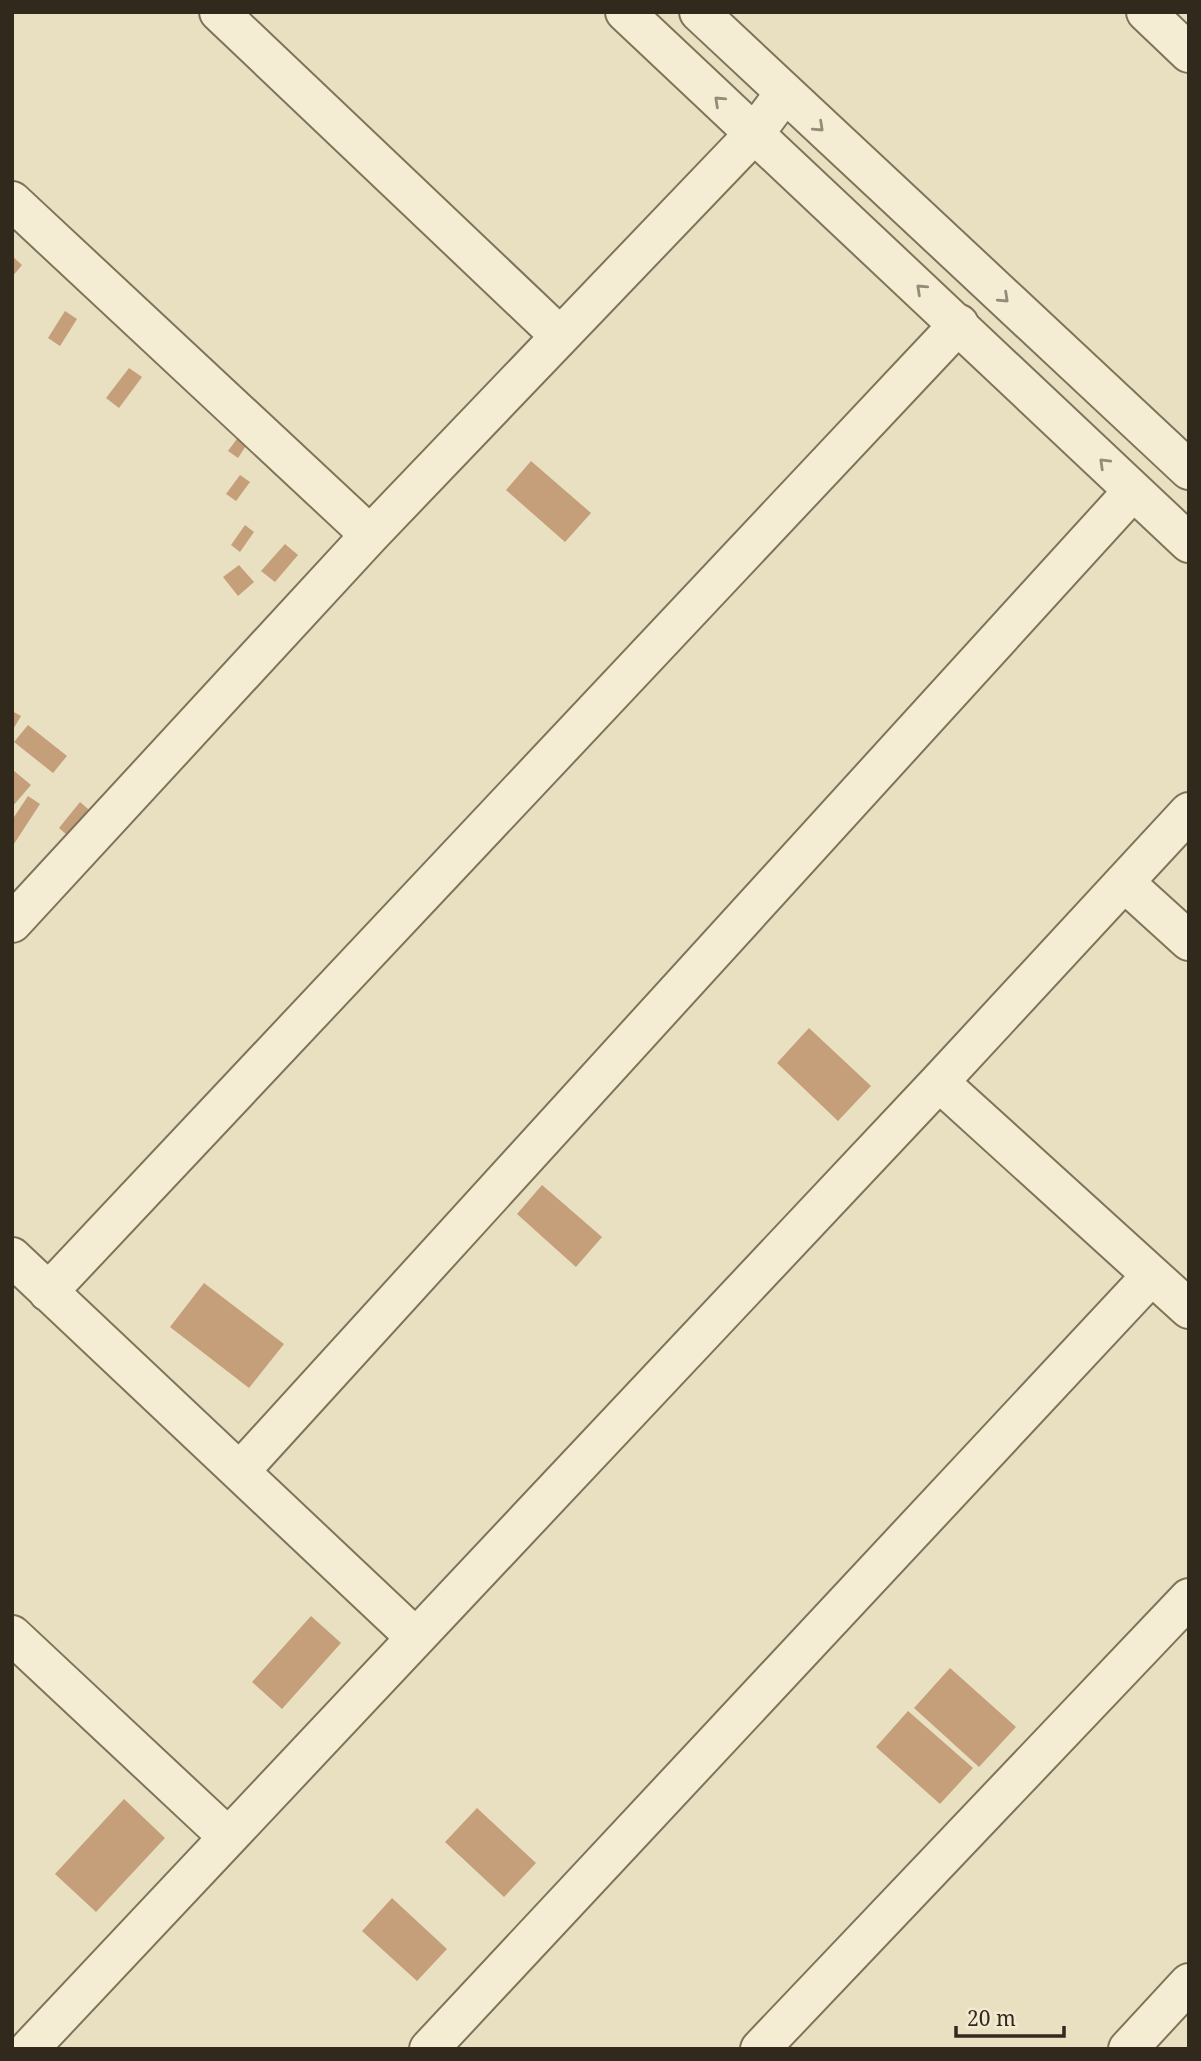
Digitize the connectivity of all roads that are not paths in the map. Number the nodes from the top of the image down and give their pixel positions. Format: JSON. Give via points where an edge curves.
{"nodes":[{"id":1,"x":219,"y":12,"type":"edge"},
{"id":2,"x":625,"y":12,"type":"edge"},
{"id":3,"x":699,"y":12,"type":"edge"},
{"id":4,"x":1146,"y":12,"type":"edge"},
{"id":5,"x":1189,"y":53,"type":"edge"},
{"id":6,"x":784,"y":94,"type":"junction"},
{"id":7,"x":754,"y":134,"type":"junction"},
{"id":8,"x":12,"y":201,"type":"edge"},
{"id":9,"x":959,"y":324,"type":"junction"},
{"id":10,"x":560,"y":336,"type":"junction"},
{"id":11,"x":1189,"y":471,"type":"edge"},
{"id":12,"x":1133,"y":491,"type":"junction"},
{"id":13,"x":370,"y":536,"type":"junction"},
{"id":14,"x":1189,"y":543,"type":"edge"},
{"id":15,"x":1189,"y":812,"type":"edge"},
{"id":16,"x":1124,"y":882,"type":"junction"},
{"id":17,"x":12,"y":923,"type":"edge"},
{"id":18,"x":1189,"y":942,"type":"edge"},
{"id":19,"x":939,"y":1082,"type":"junction"},
{"id":20,"x":12,"y":1257,"type":"edge"},
{"id":21,"x":1151,"y":1276,"type":"junction"},
{"id":22,"x":48,"y":1292,"type":"junction"},
{"id":23,"x":1189,"y":1309,"type":"edge"},
{"id":24,"x":240,"y":1471,"type":"junction"},
{"id":25,"x":1189,"y":1598,"type":"edge"},
{"id":26,"x":12,"y":1635,"type":"edge"},
{"id":27,"x":415,"y":1637,"type":"junction"},
{"id":28,"x":228,"y":1838,"type":"junction"},
{"id":29,"x":1189,"y":1983,"type":"edge"},
{"id":30,"x":28,"y":2042,"type":"edge"},
{"id":31,"x":429,"y":2049,"type":"edge"},
{"id":32,"x":760,"y":2049,"type":"edge"},
{"id":33,"x":1128,"y":2049,"type":"edge"}],
"edges":[{"from":1,"to":10,"type":"street"},
{"from":7,"to":2,"type":"street","one_way":true},
{"from":3,"to":6,"type":"street"},
{"from":4,"to":5,"type":"street"},
{"from":6,"to":7,"type":"street"},
{"from":6,"to":11,"type":"street","one_way":true},
{"from":9,"to":7,"type":"street","one_way":true},
{"from":7,"to":10,"type":"street"},
{"from":8,"to":13,"type":"street"},
{"from":12,"to":9,"type":"street","one_way":true},
{"from":9,"to":22,"type":"street"},
{"from":10,"to":13,"type":"street"},
{"from":12,"to":14,"type":"street"},
{"from":12,"to":24,"type":"street"},
{"from":13,"to":17,"type":"street"},
{"from":15,"to":16,"type":"street"},
{"from":16,"to":18,"type":"street"},
{"from":16,"to":19,"type":"street"},
{"from":19,"to":21,"type":"street"},
{"from":19,"to":27,"type":"street"},
{"from":20,"to":22,"type":"street"},
{"from":21,"to":23,"type":"street"},
{"from":21,"to":31,"type":"street"},
{"from":22,"to":24,"type":"street"},
{"from":24,"to":27,"type":"street"},
{"from":25,"to":32,"type":"street"},
{"from":26,"to":28,"type":"street"},
{"from":27,"to":28,"type":"street"},
{"from":28,"to":30,"type":"street"},
{"from":29,"to":33,"type":"street"}]}
